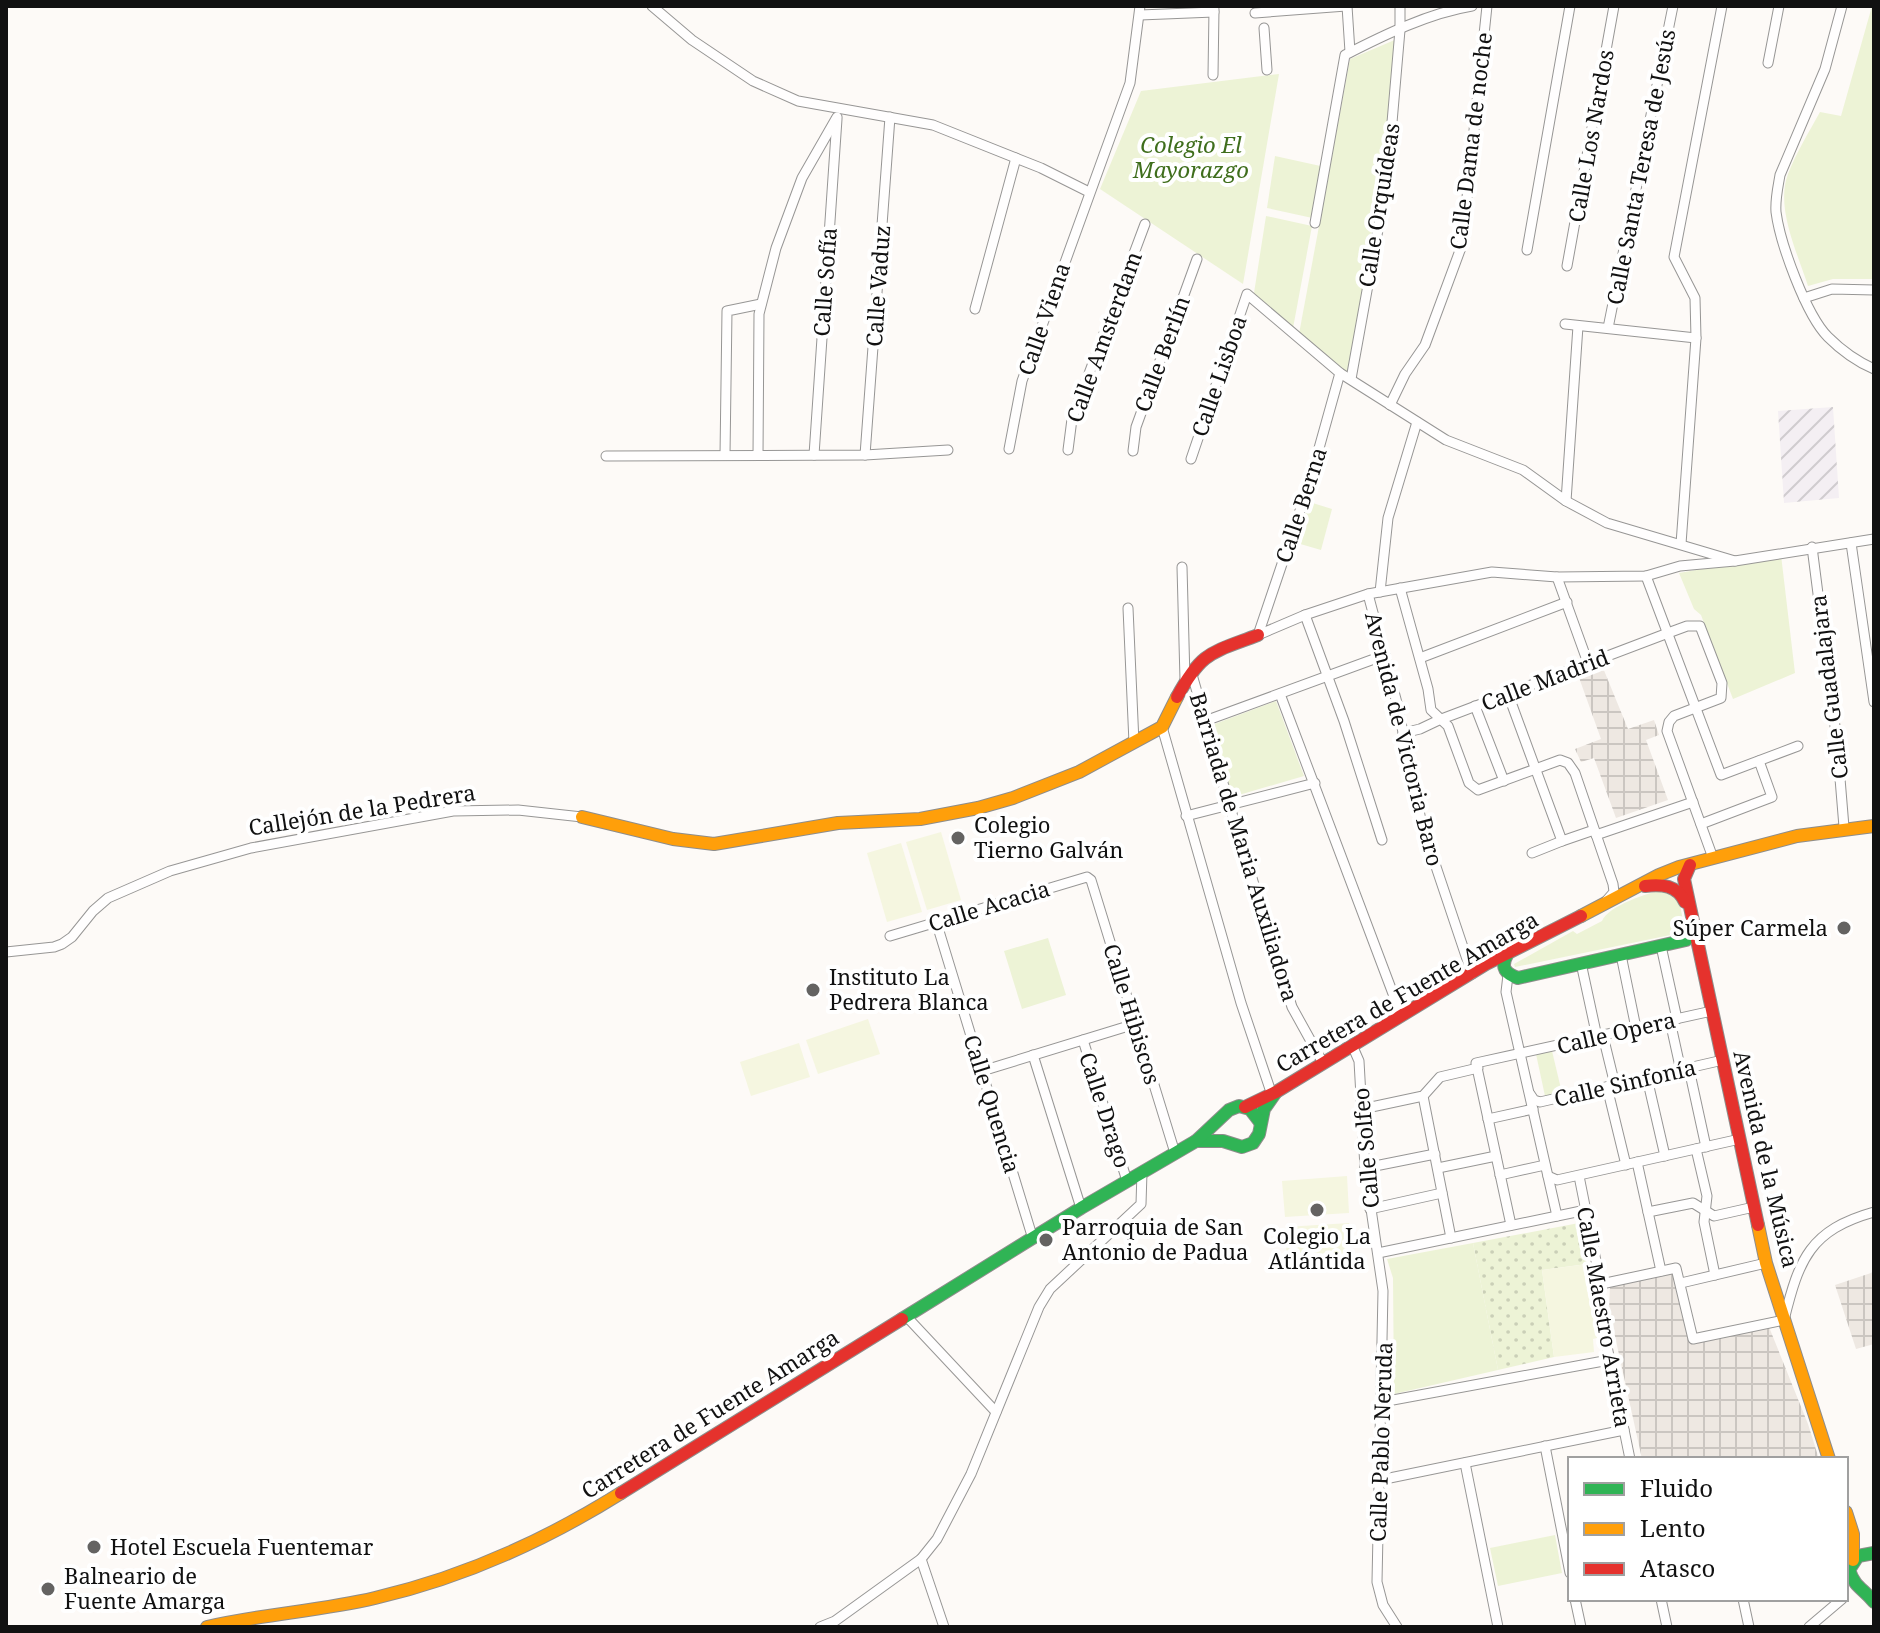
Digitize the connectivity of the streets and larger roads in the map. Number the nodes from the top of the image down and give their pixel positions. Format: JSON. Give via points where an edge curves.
{"nodes":[{"id":1,"x":652,"y":6,"type":"edge"},
{"id":2,"x":1346,"y":6,"type":"edge"},
{"id":3,"x":1400,"y":6,"type":"edge"},
{"id":4,"x":1472,"y":6,"type":"edge"},
{"id":5,"x":1487,"y":6,"type":"edge"},
{"id":6,"x":1570,"y":6,"type":"edge"},
{"id":7,"x":1614,"y":6,"type":"edge"},
{"id":8,"x":1673,"y":6,"type":"edge"},
{"id":9,"x":1722,"y":6,"type":"edge"},
{"id":10,"x":1779,"y":6,"type":"edge"},
{"id":11,"x":1842,"y":6,"type":"edge"},
{"id":12,"x":1458,"y":7,"type":"edge"},
{"id":13,"x":1214,"y":9,"type":"edge"},
{"id":14,"x":1140,"y":10,"type":"edge"},
{"id":15,"x":1255,"y":13,"type":"dead end"},
{"id":16,"x":1264,"y":28,"type":"dead end"},
{"id":17,"x":1400,"y":30,"type":"junction"},
{"id":18,"x":1348,"y":54,"type":"junction"},
{"id":19,"x":1768,"y":63,"type":"dead end"},
{"id":20,"x":1267,"y":70,"type":"dead end"},
{"id":21,"x":1213,"y":75,"type":"dead end"},
{"id":22,"x":838,"y":112,"type":"junction"},
{"id":23,"x":890,"y":117,"type":"junction"},
{"id":24,"x":1016,"y":158,"type":"junction"},
{"id":25,"x":1089,"y":192,"type":"junction"},
{"id":26,"x":1315,"y":223,"type":"dead end"},
{"id":27,"x":1145,"y":224,"type":"dead end"},
{"id":28,"x":1527,"y":250,"type":"dead end"},
{"id":29,"x":1197,"y":259,"type":"dead end"},
{"id":30,"x":1567,"y":266,"type":"dead end"},
{"id":31,"x":1874,"y":290,"type":"edge"},
{"id":32,"x":1804,"y":298,"type":"junction"},
{"id":33,"x":761,"y":304,"type":"junction"},
{"id":34,"x":975,"y":309,"type":"dead end"},
{"id":35,"x":1565,"y":324,"type":"dead end"},
{"id":36,"x":1578,"y":326,"type":"junction"},
{"id":37,"x":1608,"y":328,"type":"junction"},
{"id":38,"x":1696,"y":338,"type":"junction"},
{"id":39,"x":1874,"y":369,"type":"edge"},
{"id":40,"x":1340,"y":373,"type":"junction"},
{"id":41,"x":1351,"y":379,"type":"junction"},
{"id":42,"x":1390,"y":405,"type":"junction"},
{"id":43,"x":1417,"y":422,"type":"junction"},
{"id":44,"x":1009,"y":449,"type":"dead end"},
{"id":45,"x":948,"y":450,"type":"dead end"},
{"id":46,"x":1068,"y":450,"type":"dead end"},
{"id":47,"x":1133,"y":451,"type":"dead end"},
{"id":48,"x":725,"y":455,"type":"junction"},
{"id":49,"x":758,"y":455,"type":"junction"},
{"id":50,"x":814,"y":455,"type":"junction"},
{"id":51,"x":865,"y":455,"type":"junction"},
{"id":52,"x":606,"y":456,"type":"dead end"},
{"id":53,"x":1191,"y":459,"type":"dead end"},
{"id":54,"x":1566,"y":501,"type":"junction"},
{"id":55,"x":1874,"y":539,"type":"edge"},
{"id":56,"x":1851,"y":543,"type":"junction"},
{"id":57,"x":1681,"y":544,"type":"junction"},
{"id":58,"x":1812,"y":547,"type":"junction"},
{"id":59,"x":1735,"y":561,"type":"junction"},
{"id":60,"x":1182,"y":567,"type":"dead end"},
{"id":61,"x":1646,"y":576,"type":"junction"},
{"id":62,"x":1557,"y":577,"type":"junction"},
{"id":63,"x":1400,"y":588,"type":"junction"},
{"id":64,"x":1380,"y":592,"type":"junction"},
{"id":65,"x":1368,"y":594,"type":"junction"},
{"id":66,"x":1567,"y":602,"type":"junction"},
{"id":67,"x":1128,"y":608,"type":"dead end"},
{"id":68,"x":1305,"y":615,"type":"junction"},
{"id":69,"x":1668,"y":633,"type":"junction"},
{"id":70,"x":1258,"y":635,"type":"junction"},
{"id":71,"x":1385,"y":655,"type":"junction"},
{"id":72,"x":1420,"y":658,"type":"junction"},
{"id":73,"x":1588,"y":663,"type":"junction"},
{"id":74,"x":1191,"y":671,"type":"junction"},
{"id":75,"x":1328,"y":675,"type":"junction"},
{"id":76,"x":1185,"y":685,"type":"junction"},
{"id":77,"x":1280,"y":694,"type":"junction"},
{"id":78,"x":1508,"y":694,"type":"junction"},
{"id":79,"x":1874,"y":702,"type":"edge"},
{"id":80,"x":1475,"y":706,"type":"junction"},
{"id":81,"x":1696,"y":708,"type":"junction"},
{"id":82,"x":1439,"y":720,"type":"junction"},
{"id":83,"x":1205,"y":721,"type":"junction"},
{"id":84,"x":1162,"y":727,"type":"junction"},
{"id":85,"x":1403,"y":733,"type":"junction"},
{"id":86,"x":1134,"y":743,"type":"junction"},
{"id":87,"x":1798,"y":746,"type":"dead end"},
{"id":88,"x":1759,"y":761,"type":"junction"},
{"id":89,"x":1536,"y":769,"type":"junction"},
{"id":90,"x":1504,"y":781,"type":"junction"},
{"id":91,"x":1315,"y":783,"type":"junction"},
{"id":92,"x":1693,"y":802,"type":"junction"},
{"id":93,"x":1229,"y":804,"type":"junction"},
{"id":94,"x":1186,"y":816,"type":"junction"},
{"id":95,"x":582,"y":817,"type":"joint"},
{"id":96,"x":1701,"y":824,"type":"junction"},
{"id":97,"x":1874,"y":826,"type":"edge"},
{"id":98,"x":1844,"y":827,"type":"junction"},
{"id":99,"x":1595,"y":832,"type":"junction"},
{"id":100,"x":1382,"y":840,"type":"dead end"},
{"id":101,"x":1562,"y":841,"type":"junction"},
{"id":102,"x":1532,"y":853,"type":"dead end"},
{"id":103,"x":1713,"y":858,"type":"junction"},
{"id":104,"x":1690,"y":865,"type":"junction"},
{"id":105,"x":1087,"y":877,"type":"joint"},
{"id":106,"x":1640,"y":886,"type":"junction"},
{"id":107,"x":1605,"y":903,"type":"junction"},
{"id":108,"x":1690,"y":908,"type":"junction"},
{"id":109,"x":940,"y":923,"type":"junction"},
{"id":110,"x":1694,"y":926,"type":"junction"},
{"id":111,"x":890,"y":936,"type":"dead end"},
{"id":112,"x":1661,"y":946,"type":"junction"},
{"id":113,"x":6,"y":952,"type":"edge"},
{"id":114,"x":1507,"y":955,"type":"junction"},
{"id":115,"x":1621,"y":955,"type":"junction"},
{"id":116,"x":1581,"y":963,"type":"junction"},
{"id":117,"x":1477,"y":971,"type":"junction"},
{"id":118,"x":1506,"y":973,"type":"junction"},
{"id":119,"x":1712,"y":1011,"type":"junction"},
{"id":120,"x":1401,"y":1015,"type":"junction"},
{"id":121,"x":1674,"y":1020,"type":"junction"},
{"id":122,"x":1135,"y":1024,"type":"junction"},
{"id":123,"x":1636,"y":1028,"type":"junction"},
{"id":124,"x":1600,"y":1036,"type":"junction"},
{"id":125,"x":1083,"y":1040,"type":"junction"},
{"id":126,"x":1352,"y":1045,"type":"junction"},
{"id":127,"x":1520,"y":1054,"type":"junction"},
{"id":128,"x":1033,"y":1055,"type":"junction"},
{"id":129,"x":1723,"y":1060,"type":"junction"},
{"id":130,"x":1323,"y":1063,"type":"junction"},
{"id":131,"x":1477,"y":1066,"type":"junction"},
{"id":132,"x":1685,"y":1070,"type":"junction"},
{"id":133,"x":982,"y":1071,"type":"junction"},
{"id":134,"x":1647,"y":1078,"type":"junction"},
{"id":135,"x":1611,"y":1086,"type":"junction"},
{"id":136,"x":1273,"y":1092,"type":"junction"},
{"id":137,"x":1530,"y":1094,"type":"junction"},
{"id":138,"x":1423,"y":1096,"type":"junction"},
{"id":139,"x":1245,"y":1107,"type":"junction"},
{"id":140,"x":1362,"y":1109,"type":"junction"},
{"id":141,"x":1533,"y":1109,"type":"junction"},
{"id":142,"x":1222,"y":1119,"type":"junction"},
{"id":143,"x":1488,"y":1119,"type":"junction"},
{"id":144,"x":1260,"y":1122,"type":"junction"},
{"id":145,"x":1740,"y":1139,"type":"junction"},
{"id":146,"x":1196,"y":1141,"type":"junction"},
{"id":147,"x":1231,"y":1144,"type":"junction"},
{"id":148,"x":1701,"y":1148,"type":"junction"},
{"id":149,"x":1175,"y":1153,"type":"junction"},
{"id":150,"x":1435,"y":1154,"type":"junction"},
{"id":151,"x":1496,"y":1156,"type":"junction"},
{"id":152,"x":1665,"y":1156,"type":"junction"},
{"id":153,"x":1637,"y":1162,"type":"junction"},
{"id":154,"x":1626,"y":1165,"type":"junction"},
{"id":155,"x":1365,"y":1168,"type":"junction"},
{"id":156,"x":1438,"y":1168,"type":"junction"},
{"id":157,"x":1546,"y":1170,"type":"junction"},
{"id":158,"x":1142,"y":1172,"type":"junction"},
{"id":159,"x":1500,"y":1175,"type":"junction"},
{"id":160,"x":1579,"y":1176,"type":"junction"},
{"id":161,"x":1127,"y":1181,"type":"junction"},
{"id":162,"x":1442,"y":1193,"type":"junction"},
{"id":163,"x":1754,"y":1207,"type":"junction"},
{"id":164,"x":1081,"y":1208,"type":"junction"},
{"id":165,"x":1370,"y":1209,"type":"junction"},
{"id":166,"x":1586,"y":1210,"type":"junction"},
{"id":167,"x":1705,"y":1210,"type":"junction"},
{"id":168,"x":1648,"y":1212,"type":"junction"},
{"id":169,"x":1874,"y":1212,"type":"edge"},
{"id":170,"x":1557,"y":1216,"type":"junction"},
{"id":171,"x":1511,"y":1225,"type":"junction"},
{"id":172,"x":1451,"y":1238,"type":"junction"},
{"id":173,"x":1033,"y":1239,"type":"junction"},
{"id":174,"x":1378,"y":1253,"type":"junction"},
{"id":175,"x":1768,"y":1269,"type":"junction"},
{"id":176,"x":1661,"y":1271,"type":"junction"},
{"id":177,"x":1715,"y":1275,"type":"junction"},
{"id":178,"x":1596,"y":1276,"type":"junction"},
{"id":179,"x":1795,"y":1278,"type":"junction"},
{"id":180,"x":1681,"y":1283,"type":"junction"},
{"id":181,"x":906,"y":1316,"type":"junction"},
{"id":182,"x":1784,"y":1320,"type":"junction"},
{"id":183,"x":1609,"y":1360,"type":"junction"},
{"id":184,"x":1382,"y":1402,"type":"junction"},
{"id":185,"x":996,"y":1412,"type":"junction"},
{"id":186,"x":1624,"y":1430,"type":"junction"},
{"id":187,"x":1545,"y":1446,"type":"junction"},
{"id":188,"x":1630,"y":1457,"type":"edge"},
{"id":189,"x":1828,"y":1457,"type":"edge"},
{"id":190,"x":1465,"y":1463,"type":"junction"},
{"id":191,"x":1380,"y":1480,"type":"junction"},
{"id":192,"x":1848,"y":1518,"type":"edge"},
{"id":193,"x":1853,"y":1534,"type":"junction"},
{"id":194,"x":1871,"y":1553,"type":"edge"},
{"id":195,"x":921,"y":1559,"type":"junction"},
{"id":196,"x":1853,"y":1560,"type":"junction"},
{"id":197,"x":1568,"y":1563,"type":"edge"},
{"id":198,"x":1853,"y":1587,"type":"edge"},
{"id":199,"x":1575,"y":1601,"type":"edge"},
{"id":200,"x":1661,"y":1601,"type":"edge"},
{"id":201,"x":1743,"y":1601,"type":"edge"},
{"id":202,"x":1838,"y":1601,"type":"edge"},
{"id":203,"x":1874,"y":1602,"type":"edge"},
{"id":204,"x":207,"y":1627,"type":"edge"},
{"id":205,"x":820,"y":1627,"type":"edge"},
{"id":206,"x":944,"y":1627,"type":"edge"},
{"id":207,"x":1397,"y":1627,"type":"edge"},
{"id":208,"x":1498,"y":1627,"type":"edge"},
{"id":209,"x":1581,"y":1627,"type":"edge"},
{"id":210,"x":1667,"y":1627,"type":"edge"},
{"id":211,"x":1749,"y":1627,"type":"edge"},
{"id":212,"x":1809,"y":1627,"type":"edge"}],
"edges":[{"from":1,"to":22,"type":"street","via":[[753,81]]},
{"from":2,"to":15,"type":"street"},
{"from":2,"to":18,"type":"street"},
{"from":3,"to":17,"type":"street","name":"Calle Orquídeas"},
{"from":4,"to":12,"type":"street"},
{"from":5,"to":42,"type":"street","name":"Calle Dama de noche","via":[[1462,245],[1425,345]]},
{"from":6,"to":28,"type":"street"},
{"from":7,"to":30,"type":"street","name":"Calle Los Nardos"},
{"from":8,"to":37,"type":"street","name":"Calle Santa Teresa de Jesús"},
{"from":9,"to":38,"type":"street","via":[[1674,257],[1695,298]]},
{"from":10,"to":19,"type":"street"},
{"from":11,"to":32,"type":"street","via":[[1825,69],[1776,193],[1776,213]]},
{"from":12,"to":17,"type":"street"},
{"from":13,"to":14,"type":"street"},
{"from":13,"to":21,"type":"street"},
{"from":14,"to":25,"type":"street","name":"Calle Viena","via":[[1130,83]]},
{"from":16,"to":20,"type":"street"},
{"from":17,"to":18,"type":"street"},
{"from":17,"to":41,"type":"street","name":"Calle Orquídeas","via":[[1387,180]]},
{"from":18,"to":26,"type":"street"},
{"from":22,"to":23,"type":"street"},
{"from":22,"to":33,"type":"street","via":[[802,178]]},
{"from":22,"to":50,"type":"street","name":"Calle Sofía"},
{"from":23,"to":24,"type":"street","via":[[933,125]]},
{"from":23,"to":51,"type":"street","name":"Calle Vaduz"},
{"from":24,"to":25,"type":"street"},
{"from":24,"to":34,"type":"street"},
{"from":25,"to":44,"type":"street","name":"Calle Viena","via":[[1022,381]]},
{"from":27,"to":46,"type":"street","name":"Calle Amsterdam","via":[[1072,419]]},
{"from":29,"to":47,"type":"street","name":"Calle Berlín","via":[[1136,427]]},
{"from":31,"to":32,"type":"street","via":[[1832,289]]},
{"from":32,"to":39,"type":"street","via":[[1826,336]]},
{"from":33,"to":48,"type":"street","via":[[727,311]]},
{"from":33,"to":49,"type":"street"},
{"from":35,"to":36,"type":"street"},
{"from":36,"to":37,"type":"street"},
{"from":36,"to":54,"type":"street"},
{"from":37,"to":38,"type":"street"},
{"from":38,"to":57,"type":"street"},
{"from":40,"to":41,"type":"street"},
{"from":40,"to":53,"type":"street","name":"Calle Lisboa","via":[[1247,294]]},
{"from":40,"to":70,"type":"street","name":"Calle Berna"},
{"from":41,"to":42,"type":"street"},
{"from":42,"to":43,"type":"street"},
{"from":43,"to":54,"type":"street","via":[[1446,440],[1523,470]]},
{"from":43,"to":64,"type":"street","via":[[1388,518]]},
{"from":45,"to":51,"type":"street"},
{"from":48,"to":49,"type":"street"},
{"from":48,"to":52,"type":"street"},
{"from":49,"to":50,"type":"street"},
{"from":50,"to":51,"type":"street"},
{"from":54,"to":57,"type":"street","via":[[1607,523]]},
{"from":55,"to":56,"type":"street"},
{"from":56,"to":58,"type":"street"},
{"from":56,"to":79,"type":"street"},
{"from":57,"to":59,"type":"street"},
{"from":58,"to":59,"type":"street"},
{"from":58,"to":98,"type":"street","name":"Calle Guadalajara"},
{"from":59,"to":61,"type":"street","via":[[1680,566]]},
{"from":60,"to":76,"type":"street"},
{"from":61,"to":62,"type":"street"},
{"from":61,"to":69,"type":"street"},
{"from":62,"to":63,"type":"street","via":[[1492,572]]},
{"from":62,"to":66,"type":"street"},
{"from":63,"to":64,"type":"street"},
{"from":63,"to":72,"type":"street"},
{"from":64,"to":65,"type":"street"},
{"from":65,"to":68,"type":"street"},
{"from":65,"to":71,"type":"street","name":"Avenida de Victoria Baro"},
{"from":66,"to":72,"type":"street"},
{"from":66,"to":73,"type":"street"},
{"from":67,"to":86,"type":"street"},
{"from":68,"to":70,"type":"street"},
{"from":68,"to":75,"type":"street"},
{"from":69,"to":73,"type":"street","name":"Calle Madrid"},
{"from":69,"to":81,"type":"street"},
{"from":69,"to":81,"type":"street","name":"Calle Madrid","via":[[1687,626],[1700,626],[1703,632],[1722,683],[1721,698]]},
{"from":70,"to":74,"type":"street","via":[[1208,654]]},
{"from":71,"to":75,"type":"street"},
{"from":71,"to":85,"type":"street","name":"Avenida de Victoria Baro"},
{"from":72,"to":82,"type":"street","via":[[1431,710]]},
{"from":73,"to":78,"type":"street","name":"Calle Madrid"},
{"from":74,"to":76,"type":"street"},
{"from":74,"to":83,"type":"street","name":"Barriada de Maria Auxiliadora"},
{"from":75,"to":77,"type":"street"},
{"from":75,"to":100,"type":"street"},
{"from":76,"to":84,"type":"street"},
{"from":77,"to":83,"type":"street"},
{"from":77,"to":91,"type":"street"},
{"from":78,"to":80,"type":"street","name":"Calle Madrid"},
{"from":78,"to":89,"type":"street"},
{"from":80,"to":82,"type":"street","name":"Calle Madrid"},
{"from":80,"to":90,"type":"street"},
{"from":81,"to":88,"type":"street","via":[[1721,775]]},
{"from":81,"to":92,"type":"street","via":[[1674,716],[1667,731]]},
{"from":82,"to":85,"type":"street","name":"Calle Madrid"},
{"from":82,"to":90,"type":"street","via":[[1448,726],[1474,788]]},
{"from":83,"to":93,"type":"street","name":"Barriada de Maria Auxiliadora"},
{"from":84,"to":86,"type":"street","name":"Callejón de la Pedrera"},
{"from":84,"to":94,"type":"street"},
{"from":85,"to":117,"type":"street","name":"Avenida de Victoria Baro","via":[[1422,825]]},
{"from":86,"to":95,"type":"street","name":"Callejón de la Pedrera","via":[[1013,798],[951,815],[838,823],[714,844]]},
{"from":87,"to":88,"type":"street"},
{"from":88,"to":96,"type":"street","via":[[1772,797]]},
{"from":89,"to":90,"type":"street"},
{"from":89,"to":99,"type":"street","via":[[1560,760],[1572,766]]},
{"from":89,"to":101,"type":"street"},
{"from":91,"to":93,"type":"street"},
{"from":91,"to":120,"type":"street"},
{"from":92,"to":96,"type":"street"},
{"from":92,"to":99,"type":"street"},
{"from":93,"to":94,"type":"street"},
{"from":93,"to":130,"type":"street","name":"Barriada de Maria Auxiliadora","via":[[1292,1007]]},
{"from":94,"to":136,"type":"street"},
{"from":95,"to":113,"type":"street","name":"Callejón de la Pedrera","via":[[518,810],[453,811],[251,848],[170,871],[108,898],[62,944]]},
{"from":96,"to":103,"type":"street"},
{"from":97,"to":98,"type":"street","name":"Carretera de Fuente Amarga"},
{"from":98,"to":103,"type":"street","name":"Carretera de Fuente Amarga"},
{"from":99,"to":101,"type":"street"},
{"from":99,"to":107,"type":"street","via":[[1614,888]]},
{"from":101,"to":102,"type":"street"},
{"from":103,"to":104,"type":"street","name":"Carretera de Fuente Amarga"},
{"from":104,"to":106,"type":"street","name":"Carretera de Fuente Amarga"},
{"from":104,"to":108,"type":"street","name":"Avenida de la Música","via":[[1684,879]]},
{"from":105,"to":109,"type":"street","name":"Calle Acacia"},
{"from":105,"to":122,"type":"street","name":"Calle Hibiscos"},
{"from":106,"to":107,"type":"street","name":"Carretera de Fuente Amarga"},
{"from":106,"to":108,"type":"street","via":[[1669,885],[1682,893]]},
{"from":107,"to":114,"type":"street","name":"Carretera de Fuente Amarga"},
{"from":108,"to":110,"type":"street","name":"Avenida de la Música"},
{"from":109,"to":111,"type":"street","name":"Calle Acacia"},
{"from":109,"to":133,"type":"street","name":"Calle Quencia"},
{"from":110,"to":112,"type":"street","via":[[1686,940]]},
{"from":110,"to":119,"type":"street","name":"Avenida de la Música"},
{"from":112,"to":115,"type":"street"},
{"from":112,"to":121,"type":"street"},
{"from":114,"to":117,"type":"street","name":"Carretera de Fuente Amarga"},
{"from":114,"to":118,"type":"street"},
{"from":115,"to":116,"type":"street"},
{"from":115,"to":123,"type":"street"},
{"from":116,"to":118,"type":"street","via":[[1518,978]]},
{"from":116,"to":124,"type":"street"},
{"from":117,"to":118,"type":"street"},
{"from":117,"to":120,"type":"street","name":"Carretera de Fuente Amarga"},
{"from":118,"to":127,"type":"street"},
{"from":119,"to":121,"type":"street","name":"Calle Opera"},
{"from":119,"to":129,"type":"street","name":"Avenida de la Música"},
{"from":120,"to":126,"type":"street","name":"Carretera de Fuente Amarga"},
{"from":121,"to":123,"type":"street","name":"Calle Opera"},
{"from":121,"to":132,"type":"street"},
{"from":122,"to":125,"type":"street"},
{"from":122,"to":149,"type":"street","name":"Calle Hibiscos"},
{"from":123,"to":124,"type":"street","name":"Calle Opera"},
{"from":124,"to":127,"type":"street","name":"Calle Opera"},
{"from":124,"to":135,"type":"street"},
{"from":125,"to":128,"type":"street"},
{"from":125,"to":161,"type":"street","name":"Calle Drago"},
{"from":126,"to":130,"type":"street","name":"Carretera de Fuente Amarga"},
{"from":126,"to":140,"type":"street","name":"Calle Solfeo","via":[[1359,1061]]},
{"from":127,"to":131,"type":"street","name":"Calle Opera"},
{"from":127,"to":137,"type":"street"},
{"from":128,"to":133,"type":"street"},
{"from":128,"to":164,"type":"street"},
{"from":129,"to":132,"type":"street","name":"Calle Sinfonía"},
{"from":129,"to":145,"type":"street","name":"Avenida de la Música"},
{"from":130,"to":136,"type":"street","name":"Carretera de Fuente Amarga"},
{"from":131,"to":138,"type":"street","name":"Calle Opera","via":[[1440,1077]]},
{"from":131,"to":143,"type":"street"},
{"from":132,"to":134,"type":"street","name":"Calle Sinfonía"},
{"from":132,"to":148,"type":"street"},
{"from":133,"to":173,"type":"street","name":"Calle Quencia"},
{"from":134,"to":135,"type":"street","name":"Calle Sinfonía"},
{"from":134,"to":152,"type":"street"},
{"from":135,"to":137,"type":"street","name":"Calle Sinfonía","via":[[1540,1102]]},
{"from":135,"to":154,"type":"street"},
{"from":136,"to":139,"type":"street","name":"Carretera de Fuente Amarga"},
{"from":136,"to":144,"type":"street","name":"Carretera de Fuente Amarga"},
{"from":137,"to":141,"type":"street"},
{"from":138,"to":140,"type":"street"},
{"from":138,"to":150,"type":"street"},
{"from":139,"to":142,"type":"street","via":[[1234,1107]]},
{"from":139,"to":144,"type":"street"},
{"from":140,"to":155,"type":"street","name":"Calle Solfeo"},
{"from":141,"to":143,"type":"street"},
{"from":141,"to":157,"type":"street"},
{"from":142,"to":146,"type":"street","name":"Carretera de Fuente Amarga"},
{"from":142,"to":147,"type":"street","via":[[1221,1131]]},
{"from":143,"to":151,"type":"street"},
{"from":144,"to":147,"type":"street","via":[[1253,1143]]},
{"from":145,"to":148,"type":"street"},
{"from":145,"to":163,"type":"street","name":"Avenida de la Música"},
{"from":146,"to":147,"type":"street"},
{"from":146,"to":149,"type":"street","name":"Carretera de Fuente Amarga"},
{"from":148,"to":152,"type":"street"},
{"from":148,"to":167,"type":"street"},
{"from":149,"to":158,"type":"street","name":"Carretera de Fuente Amarga"},
{"from":150,"to":155,"type":"street"},
{"from":150,"to":156,"type":"street"},
{"from":151,"to":156,"type":"street"},
{"from":151,"to":159,"type":"street"},
{"from":152,"to":153,"type":"street"},
{"from":153,"to":154,"type":"street"},
{"from":153,"to":168,"type":"street"},
{"from":154,"to":160,"type":"street"},
{"from":155,"to":165,"type":"street","name":"Calle Solfeo"},
{"from":156,"to":162,"type":"street"},
{"from":157,"to":159,"type":"street"},
{"from":157,"to":160,"type":"street","via":[[1557,1180]]},
{"from":157,"to":170,"type":"street"},
{"from":158,"to":161,"type":"street","name":"Carretera de Fuente Amarga"},
{"from":158,"to":185,"type":"street","via":[[1141,1204],[1050,1289],[1039,1307]]},
{"from":159,"to":171,"type":"street"},
{"from":160,"to":166,"type":"street","name":"Calle Maestro Arrieta"},
{"from":161,"to":164,"type":"street","name":"Carretera de Fuente Amarga"},
{"from":162,"to":165,"type":"street"},
{"from":162,"to":172,"type":"street"},
{"from":163,"to":167,"type":"street","via":[[1714,1216]]},
{"from":163,"to":175,"type":"street","name":"Avenida de la Música"},
{"from":164,"to":173,"type":"street","name":"Carretera de Fuente Amarga"},
{"from":165,"to":174,"type":"street","name":"Calle Solfeo"},
{"from":166,"to":170,"type":"street"},
{"from":166,"to":178,"type":"street","name":"Calle Maestro Arrieta"},
{"from":167,"to":168,"type":"street","via":[[1693,1203]]},
{"from":167,"to":177,"type":"street"},
{"from":168,"to":176,"type":"street"},
{"from":169,"to":179,"type":"street","via":[[1821,1235]]},
{"from":170,"to":171,"type":"street"},
{"from":171,"to":172,"type":"street"},
{"from":172,"to":174,"type":"street"},
{"from":173,"to":181,"type":"street","name":"Carretera de Fuente Amarga"},
{"from":174,"to":184,"type":"street","name":"Calle Pablo Neruda","via":[[1384,1312]]},
{"from":175,"to":177,"type":"street"},
{"from":175,"to":179,"type":"street","via":[[1782,1283]]},
{"from":175,"to":182,"type":"street","name":"Avenida de la Música"},
{"from":176,"to":178,"type":"street","via":[[1606,1283]]},
{"from":176,"to":180,"type":"street","via":[[1676,1268]]},
{"from":177,"to":180,"type":"street"},
{"from":178,"to":183,"type":"street","name":"Calle Maestro Arrieta"},
{"from":179,"to":182,"type":"street"},
{"from":180,"to":182,"type":"street","via":[[1693,1339]]},
{"from":181,"to":185,"type":"street"},
{"from":181,"to":204,"type":"street","name":"Carretera de Fuente Amarga","via":[[597,1508],[525,1545],[380,1597]]},
{"from":182,"to":189,"type":"street","name":"Avenida de la Música"},
{"from":183,"to":184,"type":"street"},
{"from":183,"to":186,"type":"street","name":"Calle Maestro Arrieta"},
{"from":184,"to":191,"type":"street","name":"Calle Pablo Neruda"},
{"from":185,"to":195,"type":"street","via":[[971,1474]]},
{"from":186,"to":187,"type":"street"},
{"from":186,"to":188,"type":"street","name":"Calle Maestro Arrieta"},
{"from":187,"to":190,"type":"street"},
{"from":187,"to":197,"type":"street"},
{"from":190,"to":191,"type":"street"},
{"from":190,"to":208,"type":"street"},
{"from":191,"to":207,"type":"street","name":"Calle Pablo Neruda","via":[[1377,1582]]},
{"from":192,"to":193,"type":"street"},
{"from":193,"to":194,"type":"street"},
{"from":193,"to":196,"type":"street"},
{"from":194,"to":196,"type":"street"},
{"from":195,"to":205,"type":"street"},
{"from":195,"to":206,"type":"street"},
{"from":196,"to":198,"type":"street"},
{"from":198,"to":203,"type":"street"},
{"from":199,"to":209,"type":"street"},
{"from":200,"to":210,"type":"street"},
{"from":201,"to":211,"type":"street"},
{"from":202,"to":212,"type":"street"}]}
